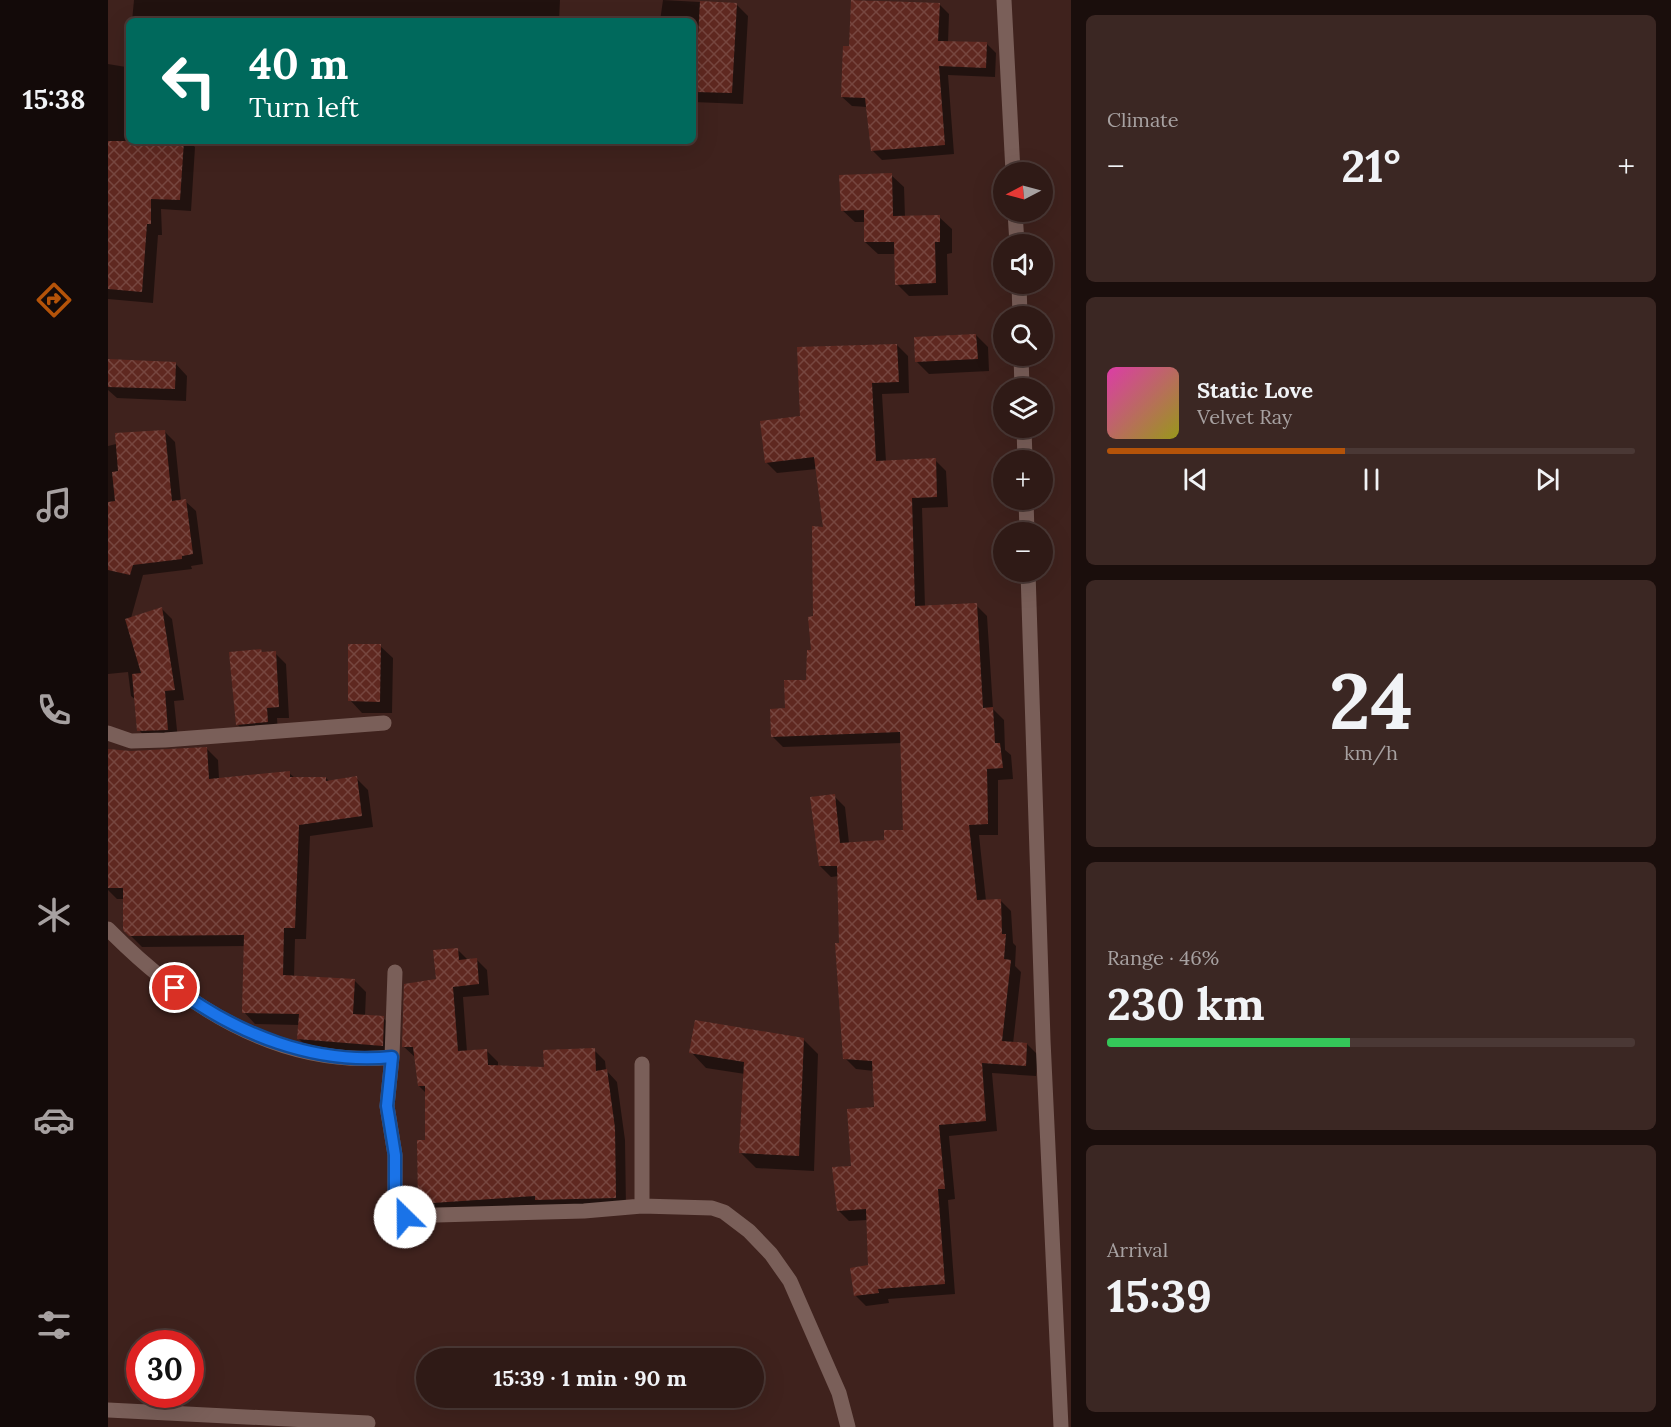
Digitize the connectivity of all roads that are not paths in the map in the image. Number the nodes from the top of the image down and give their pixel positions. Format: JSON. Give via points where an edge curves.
{"nodes":[{"id":1,"x":1004,"y":0,"type":"edge"},
{"id":2,"x":1012,"y":162,"type":"edge"},
{"id":3,"x":1028,"y":582,"type":"edge"},
{"id":4,"x":384,"y":723,"type":"dead end"},
{"id":5,"x":108,"y":733,"type":"edge"},
{"id":6,"x":108,"y":929,"type":"edge"},
{"id":7,"x":394,"y":972,"type":"dead end"},
{"id":8,"x":392,"y":1057,"type":"junction"},
{"id":9,"x":642,"y":1064,"type":"dead end"},
{"id":10,"x":642,"y":1206,"type":"junction"},
{"id":11,"x":108,"y":1410,"type":"edge"},
{"id":12,"x":368,"y":1423,"type":"dead end"},
{"id":13,"x":848,"y":1427,"type":"edge"},
{"id":14,"x":1061,"y":1427,"type":"edge"}],
"edges":[{"from":1,"to":2,"type":"street"},
{"from":3,"to":14,"type":"street","via":[[1043,1040]]},
{"from":4,"to":5,"type":"street","via":[[165,740],[131,741]]},
{"from":6,"to":8,"type":"street","via":[[141,963],[209,1014],[288,1048],[319,1055]]},
{"from":7,"to":8,"type":"street"},
{"from":8,"to":10,"type":"street","via":[[387,1106],[395,1155],[395,1207],[400,1216]]},
{"from":9,"to":10,"type":"street"},
{"from":10,"to":13,"type":"street","via":[[712,1208],[724,1212],[771,1254],[790,1281],[811,1325]]},
{"from":11,"to":12,"type":"street"}]}
